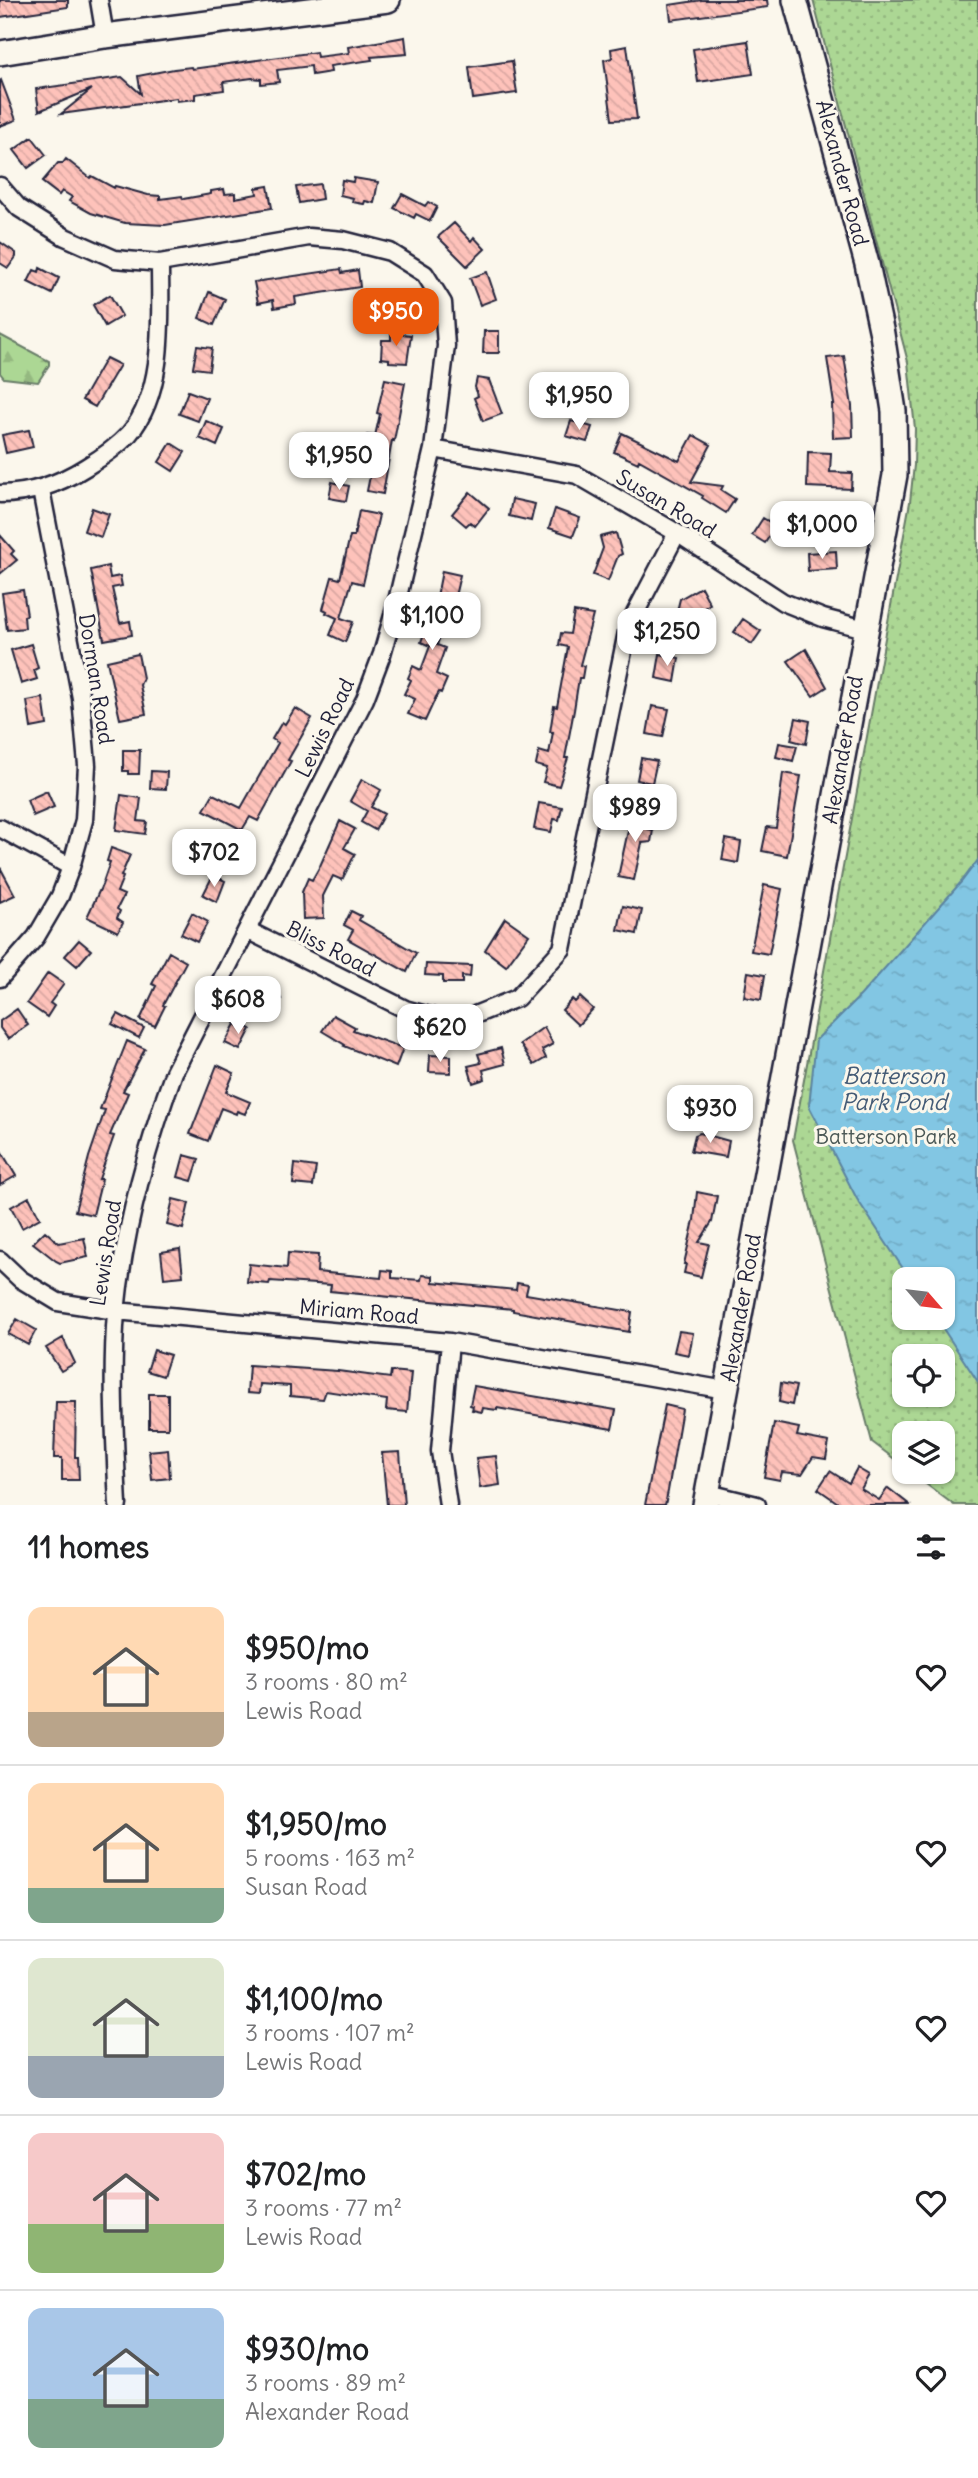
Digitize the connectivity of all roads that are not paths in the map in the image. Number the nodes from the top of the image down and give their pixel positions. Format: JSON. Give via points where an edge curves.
{"nodes":[{"id":1,"x":99,"y":0,"type":"edge"},
{"id":2,"x":388,"y":0,"type":"edge"},
{"id":3,"x":796,"y":0,"type":"edge"},
{"id":4,"x":363,"y":2,"type":"edge"},
{"id":5,"x":105,"y":36,"type":"junction"},
{"id":6,"x":0,"y":53,"type":"edge"},
{"id":7,"x":0,"y":186,"type":"edge"},
{"id":8,"x":160,"y":263,"type":"junction"},
{"id":9,"x":433,"y":449,"type":"junction"},
{"id":10,"x":41,"y":490,"type":"junction"},
{"id":11,"x":0,"y":494,"type":"edge"},
{"id":12,"x":677,"y":533,"type":"junction"},
{"id":13,"x":866,"y":629,"type":"junction"},
{"id":14,"x":0,"y":828,"type":"edge"},
{"id":15,"x":71,"y":867,"type":"junction"},
{"id":16,"x":247,"y":930,"type":"junction"},
{"id":17,"x":0,"y":978,"type":"edge"},
{"id":18,"x":0,"y":1260,"type":"edge"},
{"id":19,"x":116,"y":1311,"type":"junction"},
{"id":20,"x":450,"y":1342,"type":"junction"},
{"id":21,"x":726,"y":1390,"type":"junction"},
{"id":22,"x":707,"y":1499,"type":"edge"},
{"id":23,"x":118,"y":1505,"type":"edge"},
{"id":24,"x":449,"y":1505,"type":"edge"},
{"id":25,"x":757,"y":1505,"type":"edge"}],
"edges":[{"from":1,"to":5,"type":"street"},
{"from":2,"to":4,"type":"street"},
{"from":3,"to":13,"type":"street","name":"Alexander Road","via":[[867,264],[894,411],[895,474]]},
{"from":4,"to":5,"type":"street"},
{"from":5,"to":6,"type":"street"},
{"from":7,"to":8,"type":"street","name":"Lewis Road","via":[[19,208],[65,237],[114,259]]},
{"from":8,"to":9,"type":"street","name":"Lewis Road","via":[[309,237],[390,251],[425,274],[443,303],[446,346]]},
{"from":8,"to":10,"type":"street","via":[[160,340],[150,396],[129,433],[102,457]]},
{"from":9,"to":12,"type":"street","name":"Susan Road","via":[[578,475]]},
{"from":9,"to":16,"type":"street","name":"Lewis Road","via":[[383,654],[365,699]]},
{"from":10,"to":11,"type":"street"},
{"from":10,"to":15,"type":"street","name":"Dorman Road","via":[[81,698],[87,765],[84,820]]},
{"from":12,"to":13,"type":"street","name":"Susan Road","via":[[783,603]]},
{"from":12,"to":16,"type":"street","name":"Bliss Road","via":[[628,627],[562,949],[516,998],[455,1023],[405,1009]]},
{"from":13,"to":21,"type":"street","name":"Alexander Road"},
{"from":14,"to":15,"type":"street"},
{"from":15,"to":17,"type":"street","name":"Dorman Road","via":[[36,937]]},
{"from":16,"to":19,"type":"street","name":"Lewis Road","via":[[174,1072],[152,1133],[135,1198]]},
{"from":18,"to":19,"type":"street","name":"Miriam Road","via":[[20,1279],[58,1302]]},
{"from":19,"to":20,"type":"street","name":"Miriam Road"},
{"from":19,"to":23,"type":"street","name":"Lewis Road","via":[[113,1397]]},
{"from":20,"to":21,"type":"street","name":"Miriam Road"},
{"from":20,"to":24,"type":"street","via":[[440,1451]]},
{"from":21,"to":22,"type":"street","name":"Alexander Road"},
{"from":22,"to":25,"type":"street"}]}
